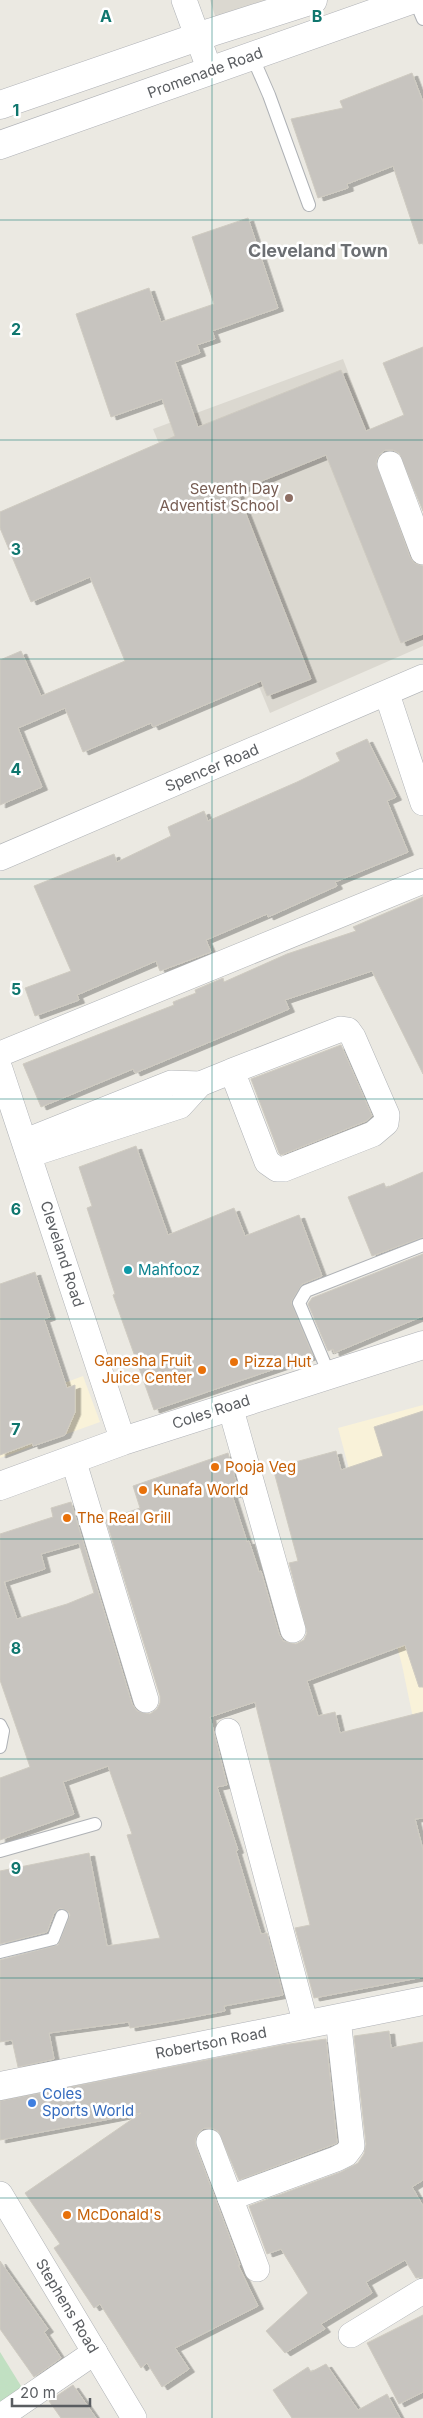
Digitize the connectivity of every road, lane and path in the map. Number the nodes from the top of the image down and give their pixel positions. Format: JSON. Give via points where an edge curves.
{"nodes":[{"id":1,"x":184,"y":0,"type":"edge"},
{"id":2,"x":313,"y":0,"type":"edge"},
{"id":3,"x":410,"y":0,"type":"edge"},
{"id":4,"x":415,"y":0,"type":"edge"},
{"id":5,"x":423,"y":19,"type":"edge"},
{"id":6,"x":204,"y":35,"type":"junction"},
{"id":7,"x":252,"y":56,"type":"junction"},
{"id":8,"x":217,"y":69,"type":"junction"},
{"id":9,"x":0,"y":106,"type":"edge"},
{"id":10,"x":0,"y":145,"type":"edge"},
{"id":11,"x":309,"y":205,"type":"dead end"},
{"id":12,"x":390,"y":464,"type":"dead end"},
{"id":13,"x":423,"y":552,"type":"edge"},
{"id":14,"x":423,"y":677,"type":"edge"},
{"id":15,"x":387,"y":694,"type":"junction"},
{"id":16,"x":423,"y":803,"type":"edge"},
{"id":17,"x":0,"y":858,"type":"edge"},
{"id":18,"x":423,"y":881,"type":"edge"},
{"id":19,"x":0,"y":1054,"type":"edge"},
{"id":20,"x":0,"y":1068,"type":"edge"},
{"id":21,"x":232,"y":1071,"type":"junction"},
{"id":22,"x":7,"y":1113,"type":"edge"},
{"id":23,"x":27,"y":1148,"type":"junction"},
{"id":24,"x":423,"y":1245,"type":"edge"},
{"id":25,"x":423,"y":1345,"type":"edge"},
{"id":26,"x":329,"y":1374,"type":"junction"},
{"id":27,"x":230,"y":1406,"type":"junction"},
{"id":28,"x":123,"y":1441,"type":"junction"},
{"id":29,"x":73,"y":1459,"type":"junction"},
{"id":30,"x":0,"y":1486,"type":"edge"},
{"id":31,"x":294,"y":1630,"type":"dead end"},
{"id":32,"x":146,"y":1700,"type":"dead end"},
{"id":33,"x":0,"y":1724,"type":"edge"},
{"id":34,"x":228,"y":1731,"type":"dead end"},
{"id":35,"x":0,"y":1748,"type":"edge"},
{"id":36,"x":95,"y":1824,"type":"dead end"},
{"id":37,"x":0,"y":1851,"type":"edge"},
{"id":38,"x":62,"y":1916,"type":"dead end"},
{"id":39,"x":0,"y":1952,"type":"edge"},
{"id":40,"x":423,"y":2001,"type":"edge"},
{"id":41,"x":338,"y":2018,"type":"junction"},
{"id":42,"x":306,"y":2025,"type":"junction"},
{"id":43,"x":0,"y":2086,"type":"edge"},
{"id":44,"x":209,"y":2142,"type":"dead end"},
{"id":45,"x":0,"y":2194,"type":"edge"},
{"id":46,"x":230,"y":2198,"type":"junction"},
{"id":47,"x":257,"y":2269,"type":"dead end"},
{"id":48,"x":423,"y":2291,"type":"edge"},
{"id":49,"x":351,"y":2335,"type":"dead end"},
{"id":50,"x":95,"y":2352,"type":"junction"},
{"id":51,"x":0,"y":2417,"type":"edge"},
{"id":52,"x":134,"y":2418,"type":"edge"}],
"edges":[{"from":1,"to":6,"type":"street"},
{"from":2,"to":6,"type":"street"},
{"from":3,"to":7,"type":"street","name":"Promenade Road"},
{"from":4,"to":5,"type":"lane"},
{"from":6,"to":8,"type":"street"},
{"from":6,"to":9,"type":"street"},
{"from":7,"to":8,"type":"street","name":"Promenade Road"},
{"from":7,"to":11,"type":"lane"},
{"from":8,"to":10,"type":"street","name":"Promenade Road"},
{"from":12,"to":13,"type":"street"},
{"from":14,"to":15,"type":"street","name":"Spencer Road"},
{"from":15,"to":16,"type":"street"},
{"from":15,"to":17,"type":"street","name":"Spencer Road"},
{"from":18,"to":19,"type":"street"},
{"from":20,"to":22,"type":"street","name":"Cleveland Road"},
{"from":21,"to":21,"type":"street","via":[[267,1162],[277,1169],[284,1170],[373,1134],[386,1123],[387,1115],[348,1030],[341,1029]]},
{"from":21,"to":23,"type":"street","via":[[200,1084],[171,1083]]},
{"from":22,"to":23,"type":"street","name":"Cleveland Road"},
{"from":23,"to":28,"type":"street","name":"Cleveland Road"},
{"from":24,"to":26,"type":"lane","via":[[306,1291],[299,1303]]},
{"from":25,"to":26,"type":"street","name":"Coles Road"},
{"from":26,"to":27,"type":"street","name":"Coles Road"},
{"from":27,"to":28,"type":"street","name":"Coles Road"},
{"from":27,"to":31,"type":"street"},
{"from":28,"to":29,"type":"street","name":"Coles Road"},
{"from":29,"to":30,"type":"street","name":"Coles Road"},
{"from":29,"to":32,"type":"street"},
{"from":33,"to":35,"type":"lane"},
{"from":34,"to":42,"type":"street"},
{"from":36,"to":37,"type":"lane"},
{"from":38,"to":39,"type":"lane","via":[[53,1939]]},
{"from":40,"to":41,"type":"street","name":"Robertson Road"},
{"from":41,"to":42,"type":"street","name":"Robertson Road"},
{"from":41,"to":46,"type":"street","via":[[352,2146],[336,2159]]},
{"from":42,"to":43,"type":"street","name":"Robertson Road"},
{"from":44,"to":46,"type":"street"},
{"from":45,"to":50,"type":"street","name":"Stephens Road"},
{"from":46,"to":47,"type":"street"},
{"from":48,"to":49,"type":"street"},
{"from":50,"to":51,"type":"street"},
{"from":50,"to":52,"type":"street","name":"Stephens Road"}]}
